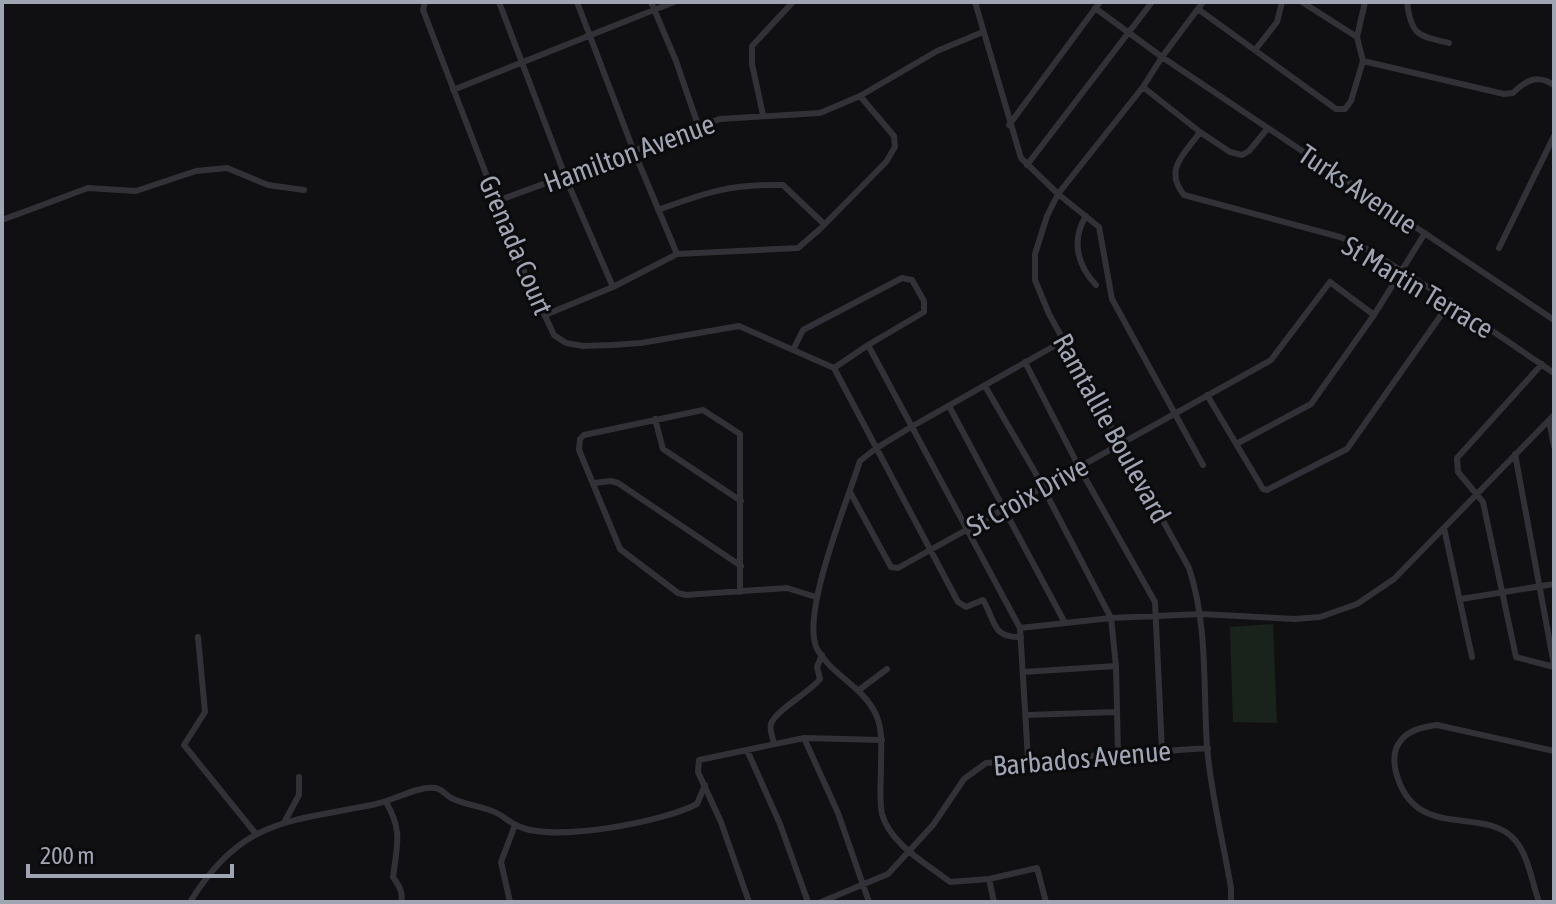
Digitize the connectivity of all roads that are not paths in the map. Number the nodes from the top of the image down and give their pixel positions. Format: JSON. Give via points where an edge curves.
{"nodes":[{"id":1,"x":425,"y":2,"type":"edge"},
{"id":2,"x":499,"y":2,"type":"edge"},
{"id":3,"x":577,"y":2,"type":"edge"},
{"id":4,"x":651,"y":2,"type":"edge"},
{"id":5,"x":674,"y":2,"type":"edge"},
{"id":6,"x":975,"y":2,"type":"edge"},
{"id":7,"x":1152,"y":2,"type":"edge"},
{"id":8,"x":1203,"y":2,"type":"edge"},
{"id":9,"x":1282,"y":2,"type":"edge"},
{"id":10,"x":1302,"y":2,"type":"edge"},
{"id":11,"x":1365,"y":2,"type":"edge"},
{"id":12,"x":1407,"y":2,"type":"edge"},
{"id":13,"x":792,"y":3,"type":"edge"},
{"id":14,"x":1097,"y":5,"type":"edge"},
{"id":15,"x":1198,"y":9,"type":"junction"},
{"id":16,"x":655,"y":12,"type":"junction"},
{"id":17,"x":983,"y":32,"type":"junction"},
{"id":18,"x":1127,"y":32,"type":"junction"},
{"id":19,"x":589,"y":37,"type":"junction"},
{"id":20,"x":1357,"y":37,"type":"junction"},
{"id":21,"x":1449,"y":43,"type":"dead end"},
{"id":22,"x":1255,"y":50,"type":"junction"},
{"id":23,"x":1162,"y":57,"type":"junction"},
{"id":24,"x":1363,"y":61,"type":"junction"},
{"id":25,"x":522,"y":64,"type":"junction"},
{"id":26,"x":1554,"y":85,"type":"edge"},
{"id":27,"x":1143,"y":87,"type":"junction"},
{"id":28,"x":453,"y":90,"type":"junction"},
{"id":29,"x":860,"y":96,"type":"junction"},
{"id":30,"x":763,"y":115,"type":"junction"},
{"id":31,"x":698,"y":125,"type":"junction"},
{"id":32,"x":1009,"y":125,"type":"junction"},
{"id":33,"x":1268,"y":128,"type":"junction"},
{"id":34,"x":1200,"y":132,"type":"junction"},
{"id":35,"x":1554,"y":136,"type":"edge"},
{"id":36,"x":633,"y":149,"type":"junction"},
{"id":37,"x":1027,"y":165,"type":"junction"},
{"id":38,"x":565,"y":175,"type":"junction"},
{"id":39,"x":304,"y":190,"type":"dead end"},
{"id":40,"x":1058,"y":194,"type":"junction"},
{"id":41,"x":497,"y":201,"type":"junction"},
{"id":42,"x":658,"y":210,"type":"junction"},
{"id":43,"x":1086,"y":216,"type":"junction"},
{"id":44,"x":2,"y":220,"type":"edge"},
{"id":45,"x":824,"y":224,"type":"junction"},
{"id":46,"x":1425,"y":233,"type":"junction"},
{"id":47,"x":1499,"y":248,"type":"dead end"},
{"id":48,"x":677,"y":254,"type":"junction"},
{"id":49,"x":1402,"y":271,"type":"junction"},
{"id":50,"x":1096,"y":285,"type":"dead end"},
{"id":51,"x":613,"y":287,"type":"junction"},
{"id":52,"x":1451,"y":301,"type":"junction"},
{"id":53,"x":545,"y":315,"type":"junction"},
{"id":54,"x":1374,"y":315,"type":"junction"},
{"id":55,"x":1554,"y":320,"type":"edge"},
{"id":56,"x":1063,"y":341,"type":"junction"},
{"id":57,"x":868,"y":345,"type":"junction"},
{"id":58,"x":794,"y":348,"type":"junction"},
{"id":59,"x":1025,"y":362,"type":"junction"},
{"id":60,"x":1542,"y":364,"type":"junction"},
{"id":61,"x":834,"y":368,"type":"junction"},
{"id":62,"x":1554,"y":373,"type":"edge"},
{"id":63,"x":985,"y":386,"type":"junction"},
{"id":64,"x":1207,"y":395,"type":"junction"},
{"id":65,"x":949,"y":406,"type":"junction"},
{"id":66,"x":1174,"y":414,"type":"junction"},
{"id":67,"x":1552,"y":418,"type":"edge"},
{"id":68,"x":655,"y":419,"type":"junction"},
{"id":69,"x":911,"y":427,"type":"junction"},
{"id":70,"x":1238,"y":443,"type":"junction"},
{"id":71,"x":1120,"y":444,"type":"junction"},
{"id":72,"x":1554,"y":446,"type":"edge"},
{"id":73,"x":875,"y":449,"type":"junction"},
{"id":74,"x":1515,"y":454,"type":"junction"},
{"id":75,"x":1203,"y":465,"type":"dead end"},
{"id":76,"x":1079,"y":467,"type":"junction"},
{"id":77,"x":594,"y":483,"type":"junction"},
{"id":78,"x":1043,"y":487,"type":"junction"},
{"id":79,"x":850,"y":492,"type":"junction"},
{"id":80,"x":1477,"y":494,"type":"junction"},
{"id":81,"x":741,"y":501,"type":"junction"},
{"id":82,"x":1005,"y":509,"type":"junction"},
{"id":83,"x":1444,"y":528,"type":"junction"},
{"id":84,"x":969,"y":529,"type":"junction"},
{"id":85,"x":931,"y":550,"type":"junction"},
{"id":86,"x":741,"y":566,"type":"junction"},
{"id":87,"x":1554,"y":584,"type":"edge"},
{"id":88,"x":1540,"y":587,"type":"junction"},
{"id":89,"x":740,"y":592,"type":"junction"},
{"id":90,"x":1502,"y":593,"type":"junction"},
{"id":91,"x":816,"y":597,"type":"junction"},
{"id":92,"x":1461,"y":599,"type":"junction"},
{"id":93,"x":1201,"y":614,"type":"junction"},
{"id":94,"x":1157,"y":617,"type":"junction"},
{"id":95,"x":1111,"y":618,"type":"junction"},
{"id":96,"x":1065,"y":623,"type":"junction"},
{"id":97,"x":1020,"y":628,"type":"junction"},
{"id":98,"x":198,"y":637,"type":"dead end"},
{"id":99,"x":1021,"y":637,"type":"junction"},
{"id":100,"x":822,"y":655,"type":"junction"},
{"id":101,"x":1472,"y":657,"type":"dead end"},
{"id":102,"x":1116,"y":666,"type":"junction"},
{"id":103,"x":1554,"y":666,"type":"edge"},
{"id":104,"x":887,"y":669,"type":"dead end"},
{"id":105,"x":1023,"y":672,"type":"junction"},
{"id":106,"x":859,"y":690,"type":"junction"},
{"id":107,"x":1117,"y":712,"type":"junction"},
{"id":108,"x":1026,"y":715,"type":"junction"},
{"id":109,"x":804,"y":738,"type":"junction"},
{"id":110,"x":882,"y":740,"type":"junction"},
{"id":111,"x":774,"y":744,"type":"junction"},
{"id":112,"x":1208,"y":748,"type":"junction"},
{"id":113,"x":747,"y":750,"type":"junction"},
{"id":114,"x":1162,"y":751,"type":"junction"},
{"id":115,"x":1554,"y":751,"type":"edge"},
{"id":116,"x":1118,"y":755,"type":"junction"},
{"id":117,"x":1028,"y":759,"type":"junction"},
{"id":118,"x":299,"y":777,"type":"dead end"},
{"id":119,"x":705,"y":785,"type":"junction"},
{"id":120,"x":386,"y":802,"type":"junction"},
{"id":121,"x":285,"y":821,"type":"junction"},
{"id":122,"x":515,"y":825,"type":"junction"},
{"id":123,"x":256,"y":834,"type":"junction"},
{"id":124,"x":910,"y":851,"type":"junction"},
{"id":125,"x":989,"y":879,"type":"junction"},
{"id":126,"x":862,"y":886,"type":"junction"},
{"id":127,"x":190,"y":902,"type":"edge"},
{"id":128,"x":401,"y":902,"type":"edge"},
{"id":129,"x":510,"y":902,"type":"edge"},
{"id":130,"x":749,"y":902,"type":"edge"},
{"id":131,"x":808,"y":902,"type":"edge"},
{"id":132,"x":821,"y":902,"type":"edge"},
{"id":133,"x":869,"y":902,"type":"edge"},
{"id":134,"x":994,"y":902,"type":"edge"},
{"id":135,"x":1046,"y":902,"type":"edge"},
{"id":136,"x":1231,"y":902,"type":"edge"},
{"id":137,"x":1539,"y":902,"type":"edge"}],
"edges":[{"from":1,"to":28,"type":"street","name":"Grenada Court","via":[[423,10]]},
{"from":2,"to":25,"type":"street"},
{"from":3,"to":19,"type":"street"},
{"from":4,"to":16,"type":"street"},
{"from":5,"to":16,"type":"street"},
{"from":6,"to":17,"type":"street"},
{"from":7,"to":18,"type":"street"},
{"from":8,"to":15,"type":"street","name":"Ramtallie Boulevard"},
{"from":9,"to":22,"type":"street","via":[[1277,22]]},
{"from":10,"to":20,"type":"street"},
{"from":11,"to":20,"type":"street"},
{"from":12,"to":21,"type":"street","via":[[1419,36]]},
{"from":13,"to":30,"type":"street","via":[[752,46]]},
{"from":14,"to":18,"type":"street","name":"Turks Avenue"},
{"from":14,"to":32,"type":"street"},
{"from":15,"to":22,"type":"street"},
{"from":15,"to":23,"type":"street","name":"Ramtallie Boulevard"},
{"from":16,"to":19,"type":"street"},
{"from":16,"to":31,"type":"street"},
{"from":17,"to":29,"type":"street","name":"Hamilton Avenue","via":[[937,51]]},
{"from":17,"to":32,"type":"street"},
{"from":18,"to":23,"type":"street","name":"Turks Avenue"},
{"from":18,"to":37,"type":"street"},
{"from":19,"to":25,"type":"street"},
{"from":19,"to":36,"type":"street"},
{"from":20,"to":24,"type":"street"},
{"from":22,"to":24,"type":"street","via":[[1336,109],[1345,109],[1351,101]]},
{"from":23,"to":27,"type":"street","name":"Ramtallie Boulevard"},
{"from":23,"to":33,"type":"street","name":"Turks Avenue"},
{"from":24,"to":26,"type":"street","via":[[1504,94],[1533,78]]},
{"from":25,"to":28,"type":"street"},
{"from":25,"to":38,"type":"street"},
{"from":27,"to":34,"type":"street"},
{"from":27,"to":40,"type":"street","name":"Ramtallie Boulevard"},
{"from":28,"to":41,"type":"street","name":"Grenada Court"},
{"from":29,"to":30,"type":"street","name":"Hamilton Avenue","via":[[820,113]]},
{"from":29,"to":45,"type":"street","via":[[894,136],[895,147]]},
{"from":30,"to":31,"type":"street","name":"Hamilton Avenue"},
{"from":31,"to":36,"type":"street","name":"Hamilton Avenue"},
{"from":32,"to":37,"type":"street"},
{"from":33,"to":34,"type":"street","via":[[1242,155]]},
{"from":33,"to":46,"type":"street","name":"Turks Avenue"},
{"from":34,"to":49,"type":"street","name":"St Martin Terrace","via":[[1176,164],[1176,184],[1184,195],[1340,237]]},
{"from":35,"to":47,"type":"street"},
{"from":36,"to":38,"type":"street","name":"Hamilton Avenue"},
{"from":36,"to":42,"type":"street"},
{"from":37,"to":40,"type":"street"},
{"from":38,"to":41,"type":"street","name":"Hamilton Avenue"},
{"from":38,"to":51,"type":"street"},
{"from":39,"to":44,"type":"street","via":[[268,185],[227,168],[196,171],[136,191],[88,188]]},
{"from":40,"to":43,"type":"street"},
{"from":40,"to":56,"type":"street","name":"Ramtallie Boulevard","via":[[1035,254],[1035,280]]},
{"from":41,"to":53,"type":"street","name":"Grenada Court"},
{"from":42,"to":45,"type":"street","via":[[714,190],[783,185]]},
{"from":42,"to":48,"type":"street"},
{"from":43,"to":50,"type":"street","via":[[1076,241],[1082,267]]},
{"from":43,"to":66,"type":"street","via":[[1099,227],[1112,299]]},
{"from":45,"to":48,"type":"street","via":[[798,248]]},
{"from":46,"to":49,"type":"street"},
{"from":46,"to":55,"type":"street","name":"Turks Avenue"},
{"from":48,"to":51,"type":"street"},
{"from":49,"to":52,"type":"street","name":"St Martin Terrace"},
{"from":49,"to":54,"type":"street"},
{"from":51,"to":53,"type":"street"},
{"from":52,"to":60,"type":"street","name":"St Martin Terrace"},
{"from":52,"to":70,"type":"street","via":[[1347,449],[1265,490]]},
{"from":53,"to":58,"type":"street","name":"Grenada Court","via":[[554,335],[583,346],[641,343],[739,326]]},
{"from":54,"to":64,"type":"street","name":"St Croix Drive","via":[[1330,282],[1271,360]]},
{"from":54,"to":70,"type":"street","via":[[1311,404]]},
{"from":56,"to":59,"type":"street"},
{"from":56,"to":71,"type":"street","name":"Ramtallie Boulevard"},
{"from":57,"to":58,"type":"street","via":[[924,312],[912,280],[902,278],[803,330]]},
{"from":57,"to":61,"type":"street"},
{"from":57,"to":69,"type":"street"},
{"from":58,"to":61,"type":"street","name":"Grenada Court"},
{"from":59,"to":63,"type":"street"},
{"from":59,"to":76,"type":"street"},
{"from":60,"to":62,"type":"street","name":"St Martin Terrace"},
{"from":60,"to":80,"type":"street","via":[[1457,458],[1456,469]]},
{"from":61,"to":73,"type":"street"},
{"from":63,"to":65,"type":"street"},
{"from":63,"to":78,"type":"street"},
{"from":64,"to":66,"type":"street","name":"St Croix Drive"},
{"from":64,"to":70,"type":"street"},
{"from":65,"to":69,"type":"street"},
{"from":65,"to":82,"type":"street"},
{"from":66,"to":71,"type":"street","name":"St Croix Drive"},
{"from":66,"to":75,"type":"street"},
{"from":67,"to":72,"type":"street"},
{"from":67,"to":74,"type":"street"},
{"from":68,"to":77,"type":"street","via":[[590,432],[580,439],[579,450]]},
{"from":68,"to":81,"type":"street","via":[[663,449]]},
{"from":68,"to":81,"type":"street","via":[[703,410],[740,434]]},
{"from":69,"to":73,"type":"street"},
{"from":69,"to":84,"type":"street"},
{"from":71,"to":76,"type":"street","name":"St Croix Drive"},
{"from":71,"to":93,"type":"street","name":"Ramtallie Boulevard","via":[[1189,568]]},
{"from":73,"to":79,"type":"street","via":[[860,461]]},
{"from":73,"to":85,"type":"street"},
{"from":74,"to":80,"type":"street"},
{"from":74,"to":88,"type":"street"},
{"from":76,"to":78,"type":"street","name":"St Croix Drive"},
{"from":76,"to":94,"type":"street","via":[[1155,602]]},
{"from":77,"to":86,"type":"street","via":[[618,483]]},
{"from":77,"to":89,"type":"street","via":[[620,549],[671,589],[686,595]]},
{"from":78,"to":82,"type":"street","name":"St Croix Drive"},
{"from":78,"to":95,"type":"street"},
{"from":79,"to":85,"type":"street","name":"St Croix Drive","via":[[891,567]]},
{"from":79,"to":91,"type":"street"},
{"from":80,"to":83,"type":"street"},
{"from":80,"to":90,"type":"street"},
{"from":81,"to":86,"type":"street"},
{"from":82,"to":84,"type":"street","name":"St Croix Drive"},
{"from":82,"to":96,"type":"street"},
{"from":83,"to":92,"type":"street"},
{"from":83,"to":93,"type":"street","via":[[1394,579],[1357,604],[1295,619]]},
{"from":84,"to":85,"type":"street","name":"St Croix Drive"},
{"from":84,"to":97,"type":"street"},
{"from":85,"to":99,"type":"street","via":[[963,607],[983,600],[1000,635]]},
{"from":86,"to":89,"type":"street"},
{"from":87,"to":88,"type":"street"},
{"from":88,"to":90,"type":"street"},
{"from":88,"to":103,"type":"street"},
{"from":89,"to":91,"type":"street","via":[[787,588]]},
{"from":90,"to":92,"type":"street"},
{"from":90,"to":103,"type":"street","via":[[1516,657]]},
{"from":91,"to":100,"type":"street","via":[[814,638]]},
{"from":92,"to":101,"type":"street"},
{"from":93,"to":94,"type":"street"},
{"from":93,"to":112,"type":"street","name":"Ramtallie Boulevard"},
{"from":94,"to":95,"type":"street"},
{"from":94,"to":114,"type":"street"},
{"from":95,"to":96,"type":"street"},
{"from":95,"to":102,"type":"street"},
{"from":96,"to":97,"type":"street"},
{"from":97,"to":99,"type":"street"},
{"from":98,"to":123,"type":"street","via":[[205,712],[184,745]]},
{"from":99,"to":105,"type":"street"},
{"from":100,"to":106,"type":"street"},
{"from":100,"to":111,"type":"street","via":[[819,683],[772,721]]},
{"from":102,"to":105,"type":"street"},
{"from":102,"to":107,"type":"street"},
{"from":104,"to":106,"type":"street"},
{"from":105,"to":108,"type":"street"},
{"from":106,"to":110,"type":"street","via":[[877,717]]},
{"from":107,"to":108,"type":"street"},
{"from":107,"to":116,"type":"street"},
{"from":108,"to":117,"type":"street"},
{"from":109,"to":110,"type":"street"},
{"from":109,"to":111,"type":"street"},
{"from":109,"to":126,"type":"street","via":[[838,813]]},
{"from":110,"to":124,"type":"street","via":[[882,812]]},
{"from":111,"to":113,"type":"street"},
{"from":112,"to":114,"type":"street","name":"Barbados Avenue"},
{"from":112,"to":136,"type":"street","name":"Ramtallie Boulevard"},
{"from":113,"to":119,"type":"street","via":[[699,760]]},
{"from":113,"to":131,"type":"street"},
{"from":114,"to":116,"type":"street","name":"Barbados Avenue"},
{"from":115,"to":137,"type":"street","via":[[1437,725],[1406,735],[1394,757],[1401,786],[1419,808],[1448,820],[1503,830],[1515,839]]},
{"from":116,"to":117,"type":"street","name":"Barbados Avenue"},
{"from":117,"to":124,"type":"street","name":"Barbados Avenue","via":[[986,763],[975,770]]},
{"from":118,"to":121,"type":"street","via":[[299,795]]},
{"from":119,"to":122,"type":"street","via":[[697,804],[654,820],[563,832]]},
{"from":119,"to":130,"type":"street"},
{"from":120,"to":121,"type":"street"},
{"from":120,"to":122,"type":"street","via":[[435,788],[503,815]]},
{"from":120,"to":128,"type":"street","via":[[397,821],[393,877]]},
{"from":121,"to":123,"type":"street"},
{"from":122,"to":129,"type":"street","via":[[501,862]]},
{"from":123,"to":127,"type":"street","via":[[213,869]]},
{"from":124,"to":125,"type":"street","via":[[950,882]]},
{"from":124,"to":126,"type":"street","name":"Barbados Avenue","via":[[888,874]]},
{"from":125,"to":134,"type":"street"},
{"from":125,"to":135,"type":"street","via":[[1037,868]]},
{"from":126,"to":132,"type":"street","name":"Barbados Avenue"},
{"from":126,"to":133,"type":"street"}]}
